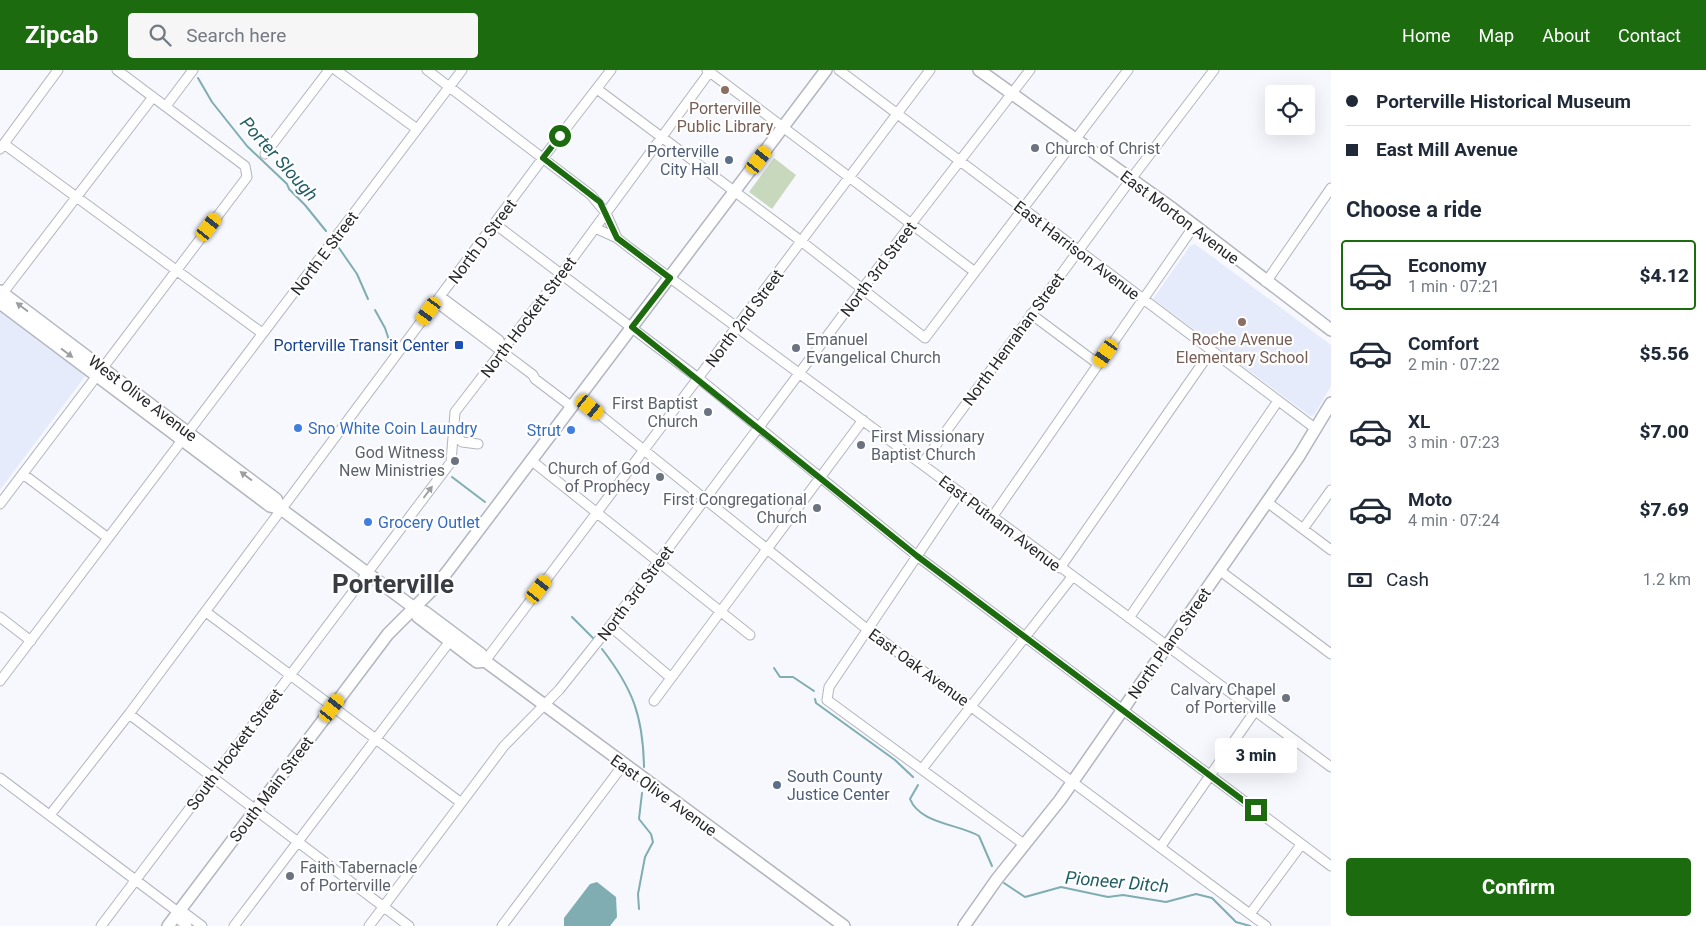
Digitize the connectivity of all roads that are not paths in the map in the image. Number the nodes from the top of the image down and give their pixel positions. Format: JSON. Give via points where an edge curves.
{"nodes":[{"id":1,"x":58,"y":70,"type":"edge"},
{"id":2,"x":117,"y":70,"type":"edge"},
{"id":3,"x":193,"y":70,"type":"edge"},
{"id":4,"x":329,"y":70,"type":"edge"},
{"id":5,"x":336,"y":70,"type":"edge"},
{"id":6,"x":427,"y":70,"type":"edge"},
{"id":7,"x":462,"y":70,"type":"edge"},
{"id":8,"x":611,"y":70,"type":"edge"},
{"id":9,"x":826,"y":70,"type":"edge"},
{"id":10,"x":839,"y":70,"type":"edge"},
{"id":11,"x":930,"y":70,"type":"edge"},
{"id":12,"x":979,"y":70,"type":"edge"},
{"id":13,"x":1030,"y":70,"type":"edge"},
{"id":14,"x":1128,"y":70,"type":"edge"},
{"id":15,"x":1214,"y":70,"type":"edge"},
{"id":16,"x":709,"y":71,"type":"edge"},
{"id":17,"x":449,"y":87,"type":"junction"},
{"id":18,"x":597,"y":89,"type":"junction"},
{"id":19,"x":1012,"y":94,"type":"junction"},
{"id":20,"x":153,"y":97,"type":"junction"},
{"id":21,"x":166,"y":106,"type":"junction"},
{"id":22,"x":896,"y":114,"type":"junction"},
{"id":23,"x":782,"y":128,"type":"junction"},
{"id":24,"x":417,"y":129,"type":"junction"},
{"id":25,"x":662,"y":137,"type":"junction"},
{"id":26,"x":1075,"y":141,"type":"junction"},
{"id":27,"x":2,"y":146,"type":"edge"},
{"id":28,"x":265,"y":154,"type":"dead end"},
{"id":29,"x":543,"y":158,"type":"junction"},
{"id":30,"x":960,"y":162,"type":"junction"},
{"id":31,"x":848,"y":177,"type":"junction"},
{"id":32,"x":1131,"y":179,"type":"junction"},
{"id":33,"x":1331,"y":188,"type":"edge"},
{"id":34,"x":734,"y":192,"type":"junction"},
{"id":35,"x":76,"y":196,"type":"junction"},
{"id":36,"x":1024,"y":209,"type":"junction"},
{"id":37,"x":606,"y":213,"type":"junction"},
{"id":38,"x":495,"y":224,"type":"junction"},
{"id":39,"x":911,"y":224,"type":"junction"},
{"id":40,"x":1194,"y":226,"type":"junction"},
{"id":41,"x":595,"y":228,"type":"junction"},
{"id":42,"x":617,"y":238,"type":"junction"},
{"id":43,"x":802,"y":241,"type":"junction"},
{"id":44,"x":1078,"y":250,"type":"junction"},
{"id":45,"x":176,"y":270,"type":"junction"},
{"id":46,"x":975,"y":272,"type":"junction"},
{"id":47,"x":562,"y":273,"type":"junction"},
{"id":48,"x":670,"y":278,"type":"junction"},
{"id":49,"x":1266,"y":282,"type":"junction"},
{"id":50,"x":863,"y":290,"type":"junction"},
{"id":51,"x":0,"y":295,"type":"edge"},
{"id":52,"x":438,"y":299,"type":"junction"},
{"id":53,"x":1143,"y":300,"type":"junction"},
{"id":54,"x":1031,"y":314,"type":"junction"},
{"id":55,"x":632,"y":327,"type":"junction"},
{"id":56,"x":33,"y":328,"type":"junction"},
{"id":57,"x":736,"y":328,"type":"junction"},
{"id":58,"x":1331,"y":330,"type":"edge"},
{"id":59,"x":262,"y":333,"type":"junction"},
{"id":60,"x":60,"y":336,"type":"junction"},
{"id":61,"x":502,"y":351,"type":"junction"},
{"id":62,"x":1211,"y":351,"type":"junction"},
{"id":63,"x":1098,"y":364,"type":"junction"},
{"id":64,"x":100,"y":372,"type":"junction"},
{"id":65,"x":800,"y":374,"type":"junction"},
{"id":66,"x":698,"y":378,"type":"junction"},
{"id":67,"x":1278,"y":401,"type":"junction"},
{"id":68,"x":576,"y":402,"type":"junction"},
{"id":69,"x":1331,"y":403,"type":"edge"},
{"id":70,"x":863,"y":420,"type":"junction"},
{"id":71,"x":759,"y":427,"type":"junction"},
{"id":72,"x":452,"y":430,"type":"junction"},
{"id":73,"x":1316,"y":430,"type":"junction"},
{"id":74,"x":186,"y":436,"type":"junction"},
{"id":75,"x":478,"y":444,"type":"dead end"},
{"id":76,"x":644,"y":451,"type":"junction"},
{"id":77,"x":532,"y":461,"type":"junction"},
{"id":78,"x":922,"y":464,"type":"junction"},
{"id":79,"x":23,"y":474,"type":"junction"},
{"id":80,"x":822,"y":477,"type":"junction"},
{"id":81,"x":1331,"y":490,"type":"edge"},
{"id":82,"x":960,"y":492,"type":"junction"},
{"id":83,"x":705,"y":500,"type":"junction"},
{"id":84,"x":1267,"y":502,"type":"junction"},
{"id":85,"x":0,"y":504,"type":"edge"},
{"id":86,"x":281,"y":509,"type":"junction"},
{"id":87,"x":596,"y":513,"type":"junction"},
{"id":88,"x":993,"y":516,"type":"junction"},
{"id":89,"x":1303,"y":529,"type":"junction"},
{"id":90,"x":108,"y":538,"type":"junction"},
{"id":91,"x":767,"y":548,"type":"junction"},
{"id":92,"x":1331,"y":550,"type":"edge"},
{"id":93,"x":917,"y":556,"type":"junction"},
{"id":94,"x":658,"y":562,"type":"junction"},
{"id":95,"x":1060,"y":568,"type":"junction"},
{"id":96,"x":1219,"y":570,"type":"junction"},
{"id":97,"x":368,"y":573,"type":"junction"},
{"id":98,"x":1072,"y":577,"type":"junction"},
{"id":99,"x":413,"y":607,"type":"junction"},
{"id":100,"x":722,"y":610,"type":"junction"},
{"id":101,"x":206,"y":612,"type":"junction"},
{"id":102,"x":0,"y":617,"type":"edge"},
{"id":103,"x":1129,"y":618,"type":"junction"},
{"id":104,"x":610,"y":626,"type":"junction"},
{"id":105,"x":868,"y":630,"type":"junction"},
{"id":106,"x":750,"y":635,"type":"dead end"},
{"id":107,"x":1026,"y":638,"type":"junction"},
{"id":108,"x":31,"y":640,"type":"junction"},
{"id":109,"x":450,"y":642,"type":"junction"},
{"id":110,"x":1166,"y":646,"type":"junction"},
{"id":111,"x":1331,"y":654,"type":"edge"},
{"id":112,"x":485,"y":661,"type":"junction"},
{"id":113,"x":289,"y":675,"type":"junction"},
{"id":114,"x":670,"y":677,"type":"junction"},
{"id":115,"x":0,"y":681,"type":"edge"},
{"id":116,"x":654,"y":701,"type":"dead end"},
{"id":117,"x":544,"y":706,"type":"junction"},
{"id":118,"x":972,"y":706,"type":"junction"},
{"id":119,"x":332,"y":708,"type":"junction"},
{"id":120,"x":1122,"y":711,"type":"junction"},
{"id":121,"x":1255,"y":711,"type":"junction"},
{"id":122,"x":129,"y":714,"type":"junction"},
{"id":123,"x":375,"y":740,"type":"junction"},
{"id":124,"x":623,"y":765,"type":"junction"},
{"id":125,"x":1331,"y":767,"type":"edge"},
{"id":126,"x":922,"y":769,"type":"junction"},
{"id":127,"x":1211,"y":776,"type":"junction"},
{"id":128,"x":0,"y":778,"type":"edge"},
{"id":129,"x":212,"y":778,"type":"junction"},
{"id":130,"x":1073,"y":782,"type":"junction"},
{"id":131,"x":460,"y":802,"type":"junction"},
{"id":132,"x":255,"y":810,"type":"junction"},
{"id":133,"x":50,"y":816,"type":"junction"},
{"id":134,"x":297,"y":842,"type":"junction"},
{"id":135,"x":1025,"y":845,"type":"junction"},
{"id":136,"x":1301,"y":845,"type":"junction"},
{"id":137,"x":1161,"y":846,"type":"junction"},
{"id":138,"x":1331,"y":866,"type":"edge"},
{"id":139,"x":136,"y":880,"type":"junction"},
{"id":140,"x":383,"y":906,"type":"junction"},
{"id":141,"x":178,"y":912,"type":"junction"},
{"id":142,"x":1250,"y":914,"type":"junction"},
{"id":143,"x":101,"y":926,"type":"edge"},
{"id":144,"x":168,"y":926,"type":"edge"},
{"id":145,"x":187,"y":926,"type":"edge"},
{"id":146,"x":202,"y":926,"type":"edge"},
{"id":147,"x":234,"y":926,"type":"edge"},
{"id":148,"x":369,"y":926,"type":"edge"},
{"id":149,"x":409,"y":926,"type":"edge"},
{"id":150,"x":502,"y":926,"type":"edge"},
{"id":151,"x":844,"y":926,"type":"edge"},
{"id":152,"x":964,"y":926,"type":"edge"},
{"id":153,"x":1266,"y":926,"type":"edge"}],
"edges":[{"from":1,"to":27,"type":"street"},
{"from":2,"to":20,"type":"street"},
{"from":3,"to":21,"type":"street"},
{"from":4,"to":28,"type":"street"},
{"from":5,"to":24,"type":"street"},
{"from":6,"to":17,"type":"street"},
{"from":7,"to":17,"type":"street","name":"North E Street"},
{"from":8,"to":18,"type":"street","name":"North D Street"},
{"from":9,"to":23,"type":"main road","name":"South Main Street"},
{"from":10,"to":22,"type":"street","name":"East Harrison Avenue"},
{"from":11,"to":22,"type":"street","name":"North 2nd Street"},
{"from":12,"to":19,"type":"main road","name":"East Morton Avenue"},
{"from":13,"to":19,"type":"street","name":"North 3rd Street"},
{"from":14,"to":26,"type":"street"},
{"from":15,"to":32,"type":"street","name":"North Henrahan Street"},
{"from":16,"to":23,"type":"street"},
{"from":16,"to":25,"type":"street","name":"North Hockett Street"},
{"from":17,"to":24,"type":"street","name":"North E Street"},
{"from":17,"to":29,"type":"street"},
{"from":18,"to":25,"type":"street"},
{"from":18,"to":29,"type":"street","name":"North D Street"},
{"from":19,"to":26,"type":"main road","name":"East Morton Avenue"},
{"from":19,"to":30,"type":"street","name":"North 3rd Street"},
{"from":20,"to":21,"type":"street"},
{"from":20,"to":35,"type":"street"},
{"from":21,"to":45,"type":"street","via":[[246,166],[247,177]]},
{"from":22,"to":30,"type":"street","name":"East Harrison Avenue"},
{"from":22,"to":31,"type":"street","name":"North 2nd Street"},
{"from":23,"to":31,"type":"street"},
{"from":23,"to":34,"type":"main road","name":"South Main Street"},
{"from":24,"to":59,"type":"street","name":"North E Street"},
{"from":25,"to":34,"type":"street"},
{"from":25,"to":37,"type":"street","name":"North Hockett Street"},
{"from":26,"to":32,"type":"main road","name":"East Morton Avenue"},
{"from":26,"to":36,"type":"street"},
{"from":27,"to":35,"type":"street"},
{"from":29,"to":37,"type":"street","via":[[591,195]]},
{"from":29,"to":38,"type":"street","name":"North D Street"},
{"from":30,"to":36,"type":"street","name":"East Harrison Avenue"},
{"from":30,"to":39,"type":"street","name":"North 3rd Street"},
{"from":31,"to":39,"type":"street"},
{"from":31,"to":43,"type":"street","name":"North 2nd Street"},
{"from":32,"to":40,"type":"main road","name":"East Morton Avenue"},
{"from":32,"to":44,"type":"street","name":"North Henrahan Street"},
{"from":33,"to":49,"type":"street"},
{"from":34,"to":43,"type":"street"},
{"from":34,"to":48,"type":"main road","name":"South Main Street"},
{"from":35,"to":45,"type":"street"},
{"from":35,"to":51,"type":"street"},
{"from":36,"to":44,"type":"street","name":"East Harrison Avenue"},
{"from":36,"to":46,"type":"street"},
{"from":37,"to":41,"type":"street","name":"North Hockett Street"},
{"from":37,"to":42,"type":"street"},
{"from":38,"to":47,"type":"street"},
{"from":38,"to":52,"type":"street","name":"North D Street"},
{"from":39,"to":46,"type":"street"},
{"from":39,"to":50,"type":"street","name":"North 3rd Street"},
{"from":40,"to":49,"type":"main road","name":"East Morton Avenue"},
{"from":40,"to":53,"type":"street"},
{"from":41,"to":42,"type":"street","name":"East Putnam Avenue"},
{"from":41,"to":47,"type":"street","name":"North Hockett Street"},
{"from":42,"to":48,"type":"street","name":"East Putnam Avenue"},
{"from":43,"to":50,"type":"street"},
{"from":43,"to":57,"type":"street","name":"North 2nd Street"},
{"from":44,"to":53,"type":"street","name":"East Harrison Avenue"},
{"from":44,"to":54,"type":"street","name":"North Henrahan Street"},
{"from":45,"to":59,"type":"street"},
{"from":45,"to":64,"type":"street"},
{"from":46,"to":50,"type":"street","via":[[925,338]]},
{"from":47,"to":55,"type":"street"},
{"from":47,"to":61,"type":"street","name":"North Hockett Street"},
{"from":48,"to":55,"type":"main road","name":"South Main Street"},
{"from":48,"to":57,"type":"street","name":"East Putnam Avenue"},
{"from":49,"to":58,"type":"main road","name":"East Morton Avenue"},
{"from":50,"to":65,"type":"street","name":"North 3rd Street"},
{"from":51,"to":56,"type":"main road","name":"West Olive Avenue"},
{"from":60,"to":51,"type":"main road","name":"West Olive Avenue","one_way":true},
{"from":52,"to":61,"type":"street","name":"East Oak Avenue"},
{"from":52,"to":86,"type":"street","name":"North D Street"},
{"from":53,"to":62,"type":"street","name":"East Harrison Avenue"},
{"from":53,"to":63,"type":"street"},
{"from":54,"to":63,"type":"street"},
{"from":54,"to":78,"type":"street","name":"North Henrahan Street"},
{"from":55,"to":66,"type":"street"},
{"from":55,"to":68,"type":"main road","name":"South Main Street"},
{"from":56,"to":60,"type":"main road","via":[[46,330],[56,338]]},
{"from":56,"to":64,"type":"main road","name":"West Olive Avenue","one_way":true},
{"from":57,"to":65,"type":"street","name":"East Putnam Avenue"},
{"from":57,"to":66,"type":"street","name":"North 2nd Street"},
{"from":59,"to":74,"type":"street","name":"North E Street"},
{"from":60,"to":64,"type":"main road","name":"West Olive Avenue"},
{"from":61,"to":68,"type":"street","name":"East Oak Avenue","via":[[535,379]]},
{"from":61,"to":72,"type":"street","name":"North Hockett Street","via":[[455,412]]},
{"from":62,"to":67,"type":"street","name":"East Harrison Avenue"},
{"from":62,"to":95,"type":"street"},
{"from":63,"to":88,"type":"street"},
{"from":64,"to":74,"type":"main road","name":"West Olive Avenue"},
{"from":64,"to":79,"type":"street"},
{"from":65,"to":70,"type":"street","name":"East Putnam Avenue"},
{"from":65,"to":71,"type":"street","name":"North 3rd Street"},
{"from":66,"to":71,"type":"street"},
{"from":66,"to":76,"type":"street","name":"North 2nd Street"},
{"from":67,"to":73,"type":"street","name":"East Harrison Avenue"},
{"from":67,"to":103,"type":"street"},
{"from":68,"to":76,"type":"street","name":"East Oak Avenue"},
{"from":68,"to":77,"type":"main road","name":"South Main Street"},
{"from":69,"to":73,"type":"main road","name":"North Plano Street"},
{"from":70,"to":78,"type":"street","name":"East Putnam Avenue"},
{"from":70,"to":80,"type":"street"},
{"from":71,"to":80,"type":"street"},
{"from":71,"to":83,"type":"street","name":"North 3rd Street"},
{"from":72,"to":75,"type":"street","via":[[462,442]]},
{"from":97,"to":72,"type":"street","name":"North Hockett Street","one_way":true,"via":[[451,462]]},
{"from":73,"to":84,"type":"main road","name":"North Plano Street"},
{"from":74,"to":86,"type":"main road","name":"West Olive Avenue","via":[[276,499]]},
{"from":74,"to":90,"type":"street","name":"North E Street"},
{"from":76,"to":83,"type":"street","name":"East Oak Avenue"},
{"from":76,"to":87,"type":"street","name":"North 2nd Street"},
{"from":77,"to":87,"type":"street"},
{"from":77,"to":99,"type":"main road","name":"South Main Street","via":[[437,585]]},
{"from":78,"to":82,"type":"street","name":"East Putnam Avenue"},
{"from":79,"to":85,"type":"street"},
{"from":79,"to":90,"type":"street"},
{"from":80,"to":91,"type":"street"},
{"from":80,"to":93,"type":"street"},
{"from":81,"to":89,"type":"street"},
{"from":82,"to":88,"type":"street","name":"East Putnam Avenue"},
{"from":82,"to":93,"type":"street"},
{"from":83,"to":91,"type":"street","name":"East Oak Avenue"},
{"from":83,"to":94,"type":"street","name":"North 3rd Street"},
{"from":84,"to":89,"type":"street"},
{"from":84,"to":96,"type":"main road","name":"North Plano Street"},
{"from":86,"to":97,"type":"main road","name":"West Olive Avenue"},
{"from":86,"to":101,"type":"street","name":"North D Street"},
{"from":87,"to":94,"type":"street"},
{"from":87,"to":112,"type":"street","name":"North 2nd Street"},
{"from":88,"to":95,"type":"street","name":"East Putnam Avenue"},
{"from":89,"to":92,"type":"street"},
{"from":90,"to":108,"type":"street","name":"North E Street"},
{"from":91,"to":100,"type":"street"},
{"from":91,"to":105,"type":"street","name":"East Oak Avenue"},
{"from":93,"to":105,"type":"street"},
{"from":93,"to":107,"type":"street"},
{"from":94,"to":100,"type":"street","via":[[716,609]]},
{"from":94,"to":104,"type":"street","name":"North 3rd Street"},
{"from":95,"to":98,"type":"street","name":"East Putnam Avenue"},
{"from":96,"to":110,"type":"main road","name":"North Plano Street"},
{"from":96,"to":111,"type":"street"},
{"from":97,"to":99,"type":"main road","name":"West Olive Avenue"},
{"from":97,"to":113,"type":"street","name":"South Hockett Street"},
{"from":98,"to":103,"type":"street","name":"East Putnam Avenue"},
{"from":98,"to":107,"type":"street"},
{"from":99,"to":109,"type":"main road","name":"East Olive Avenue","via":[[418,617]]},
{"from":99,"to":112,"type":"main road","name":"East Olive Avenue","via":[[425,612],[482,654]]},
{"from":99,"to":119,"type":"main road","name":"South Main Street","via":[[388,634]]},
{"from":100,"to":106,"type":"street"},
{"from":100,"to":114,"type":"street"},
{"from":101,"to":113,"type":"street"},
{"from":101,"to":122,"type":"street","name":"North D Street"},
{"from":102,"to":108,"type":"street"},
{"from":103,"to":110,"type":"street","name":"East Putnam Avenue"},
{"from":104,"to":114,"type":"street"},
{"from":104,"to":117,"type":"street","name":"North 3rd Street"},
{"from":105,"to":118,"type":"street","name":"East Oak Avenue"},
{"from":105,"to":126,"type":"street","via":[[829,687],[827,700]]},
{"from":107,"to":118,"type":"street"},
{"from":107,"to":120,"type":"street"},
{"from":108,"to":115,"type":"street","name":"North E Street"},
{"from":109,"to":112,"type":"main road","name":"East Olive Avenue","via":[[477,662]]},
{"from":109,"to":123,"type":"street"},
{"from":110,"to":120,"type":"main road","name":"North Plano Street"},
{"from":110,"to":121,"type":"street","name":"East Putnam Avenue"},
{"from":112,"to":117,"type":"main road","name":"East Olive Avenue"},
{"from":113,"to":119,"type":"street"},
{"from":113,"to":129,"type":"street","name":"South Hockett Street"},
{"from":114,"to":116,"type":"street"},
{"from":117,"to":124,"type":"main road","name":"East Olive Avenue"},
{"from":117,"to":131,"type":"street","name":"North 3rd Street","via":[[504,746]]},
{"from":118,"to":126,"type":"street"},
{"from":118,"to":130,"type":"street","name":"East Oak Avenue"},
{"from":119,"to":123,"type":"street"},
{"from":119,"to":132,"type":"main road","name":"South Main Street"},
{"from":120,"to":127,"type":"street"},
{"from":120,"to":130,"type":"main road","name":"North Plano Street"},
{"from":121,"to":125,"type":"street","name":"East Putnam Avenue"},
{"from":121,"to":127,"type":"street"},
{"from":122,"to":129,"type":"street"},
{"from":122,"to":133,"type":"street","name":"North D Street"},
{"from":123,"to":131,"type":"street"},
{"from":123,"to":134,"type":"street"},
{"from":124,"to":150,"type":"street"},
{"from":124,"to":151,"type":"main road","name":"East Olive Avenue"},
{"from":126,"to":135,"type":"street"},
{"from":127,"to":136,"type":"street"},
{"from":127,"to":137,"type":"street"},
{"from":128,"to":133,"type":"street"},
{"from":129,"to":132,"type":"street"},
{"from":129,"to":139,"type":"street","name":"South Hockett Street"},
{"from":130,"to":135,"type":"main road","name":"North Plano Street"},
{"from":130,"to":137,"type":"street","name":"East Oak Avenue"},
{"from":131,"to":140,"type":"street","name":"North 3rd Street"},
{"from":132,"to":134,"type":"street"},
{"from":132,"to":141,"type":"main road","name":"South Main Street"},
{"from":133,"to":139,"type":"street"},
{"from":134,"to":140,"type":"street"},
{"from":134,"to":147,"type":"street"},
{"from":135,"to":152,"type":"main road","name":"North Plano Street"},
{"from":136,"to":138,"type":"street"},
{"from":136,"to":142,"type":"street"},
{"from":137,"to":142,"type":"street","name":"East Oak Avenue"},
{"from":139,"to":141,"type":"street"},
{"from":139,"to":143,"type":"street","name":"South Hockett Street"},
{"from":140,"to":148,"type":"street","name":"North 3rd Street"},
{"from":140,"to":149,"type":"street"},
{"from":141,"to":144,"type":"main road","name":"South Main Street"},
{"from":141,"to":145,"type":"street"},
{"from":141,"to":146,"type":"street"},
{"from":142,"to":153,"type":"street","name":"East Oak Avenue"}]}
